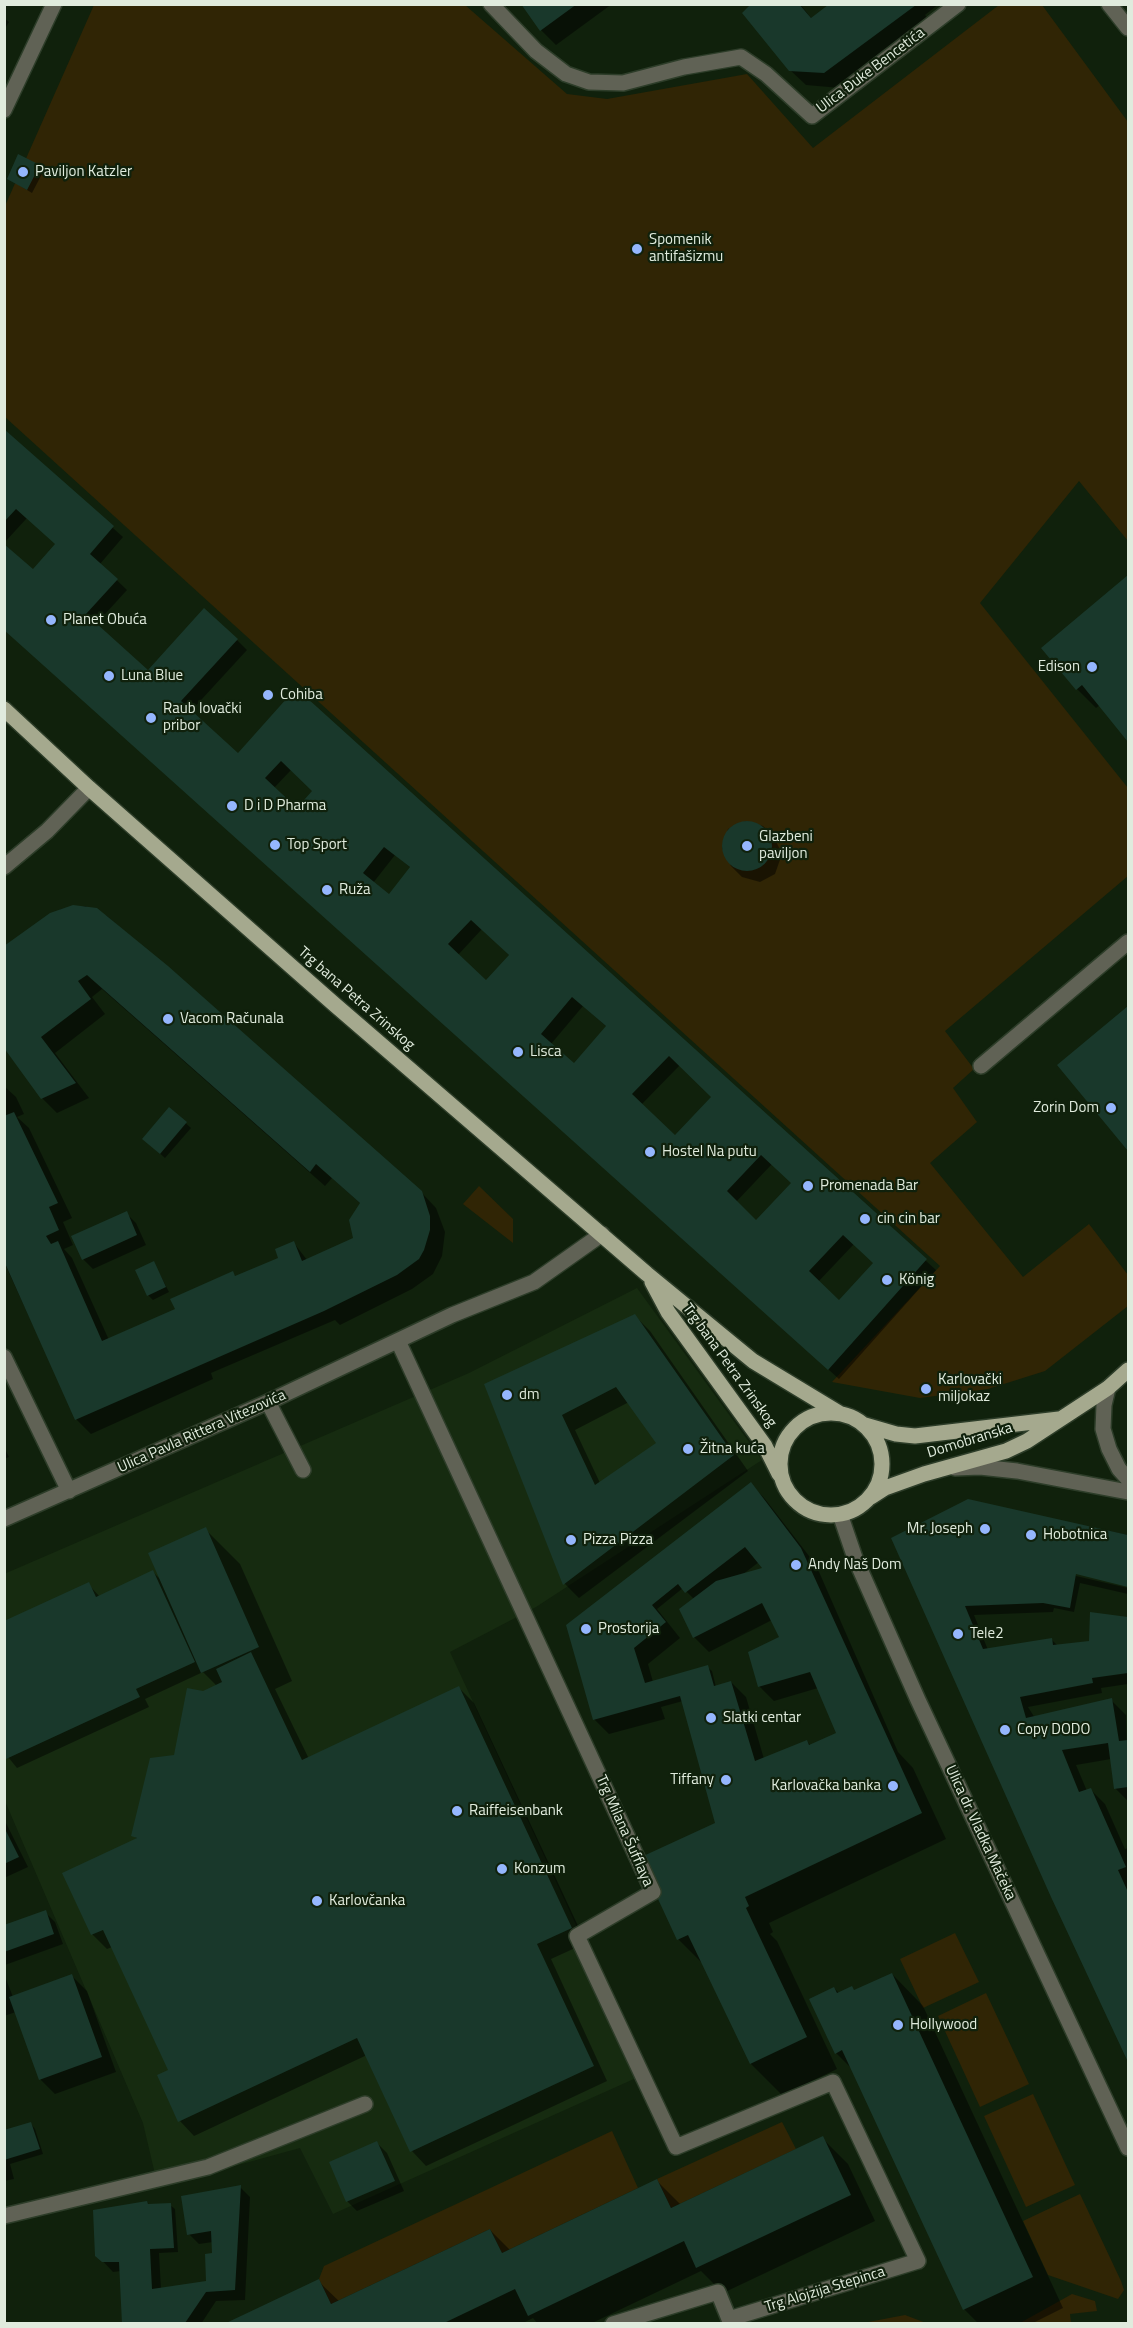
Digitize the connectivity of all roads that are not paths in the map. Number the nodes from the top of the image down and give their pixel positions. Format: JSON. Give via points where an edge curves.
{"nodes":[{"id":1,"x":54,"y":4,"type":"edge"},
{"id":2,"x":491,"y":4,"type":"edge"},
{"id":3,"x":958,"y":4,"type":"edge"},
{"id":4,"x":1109,"y":4,"type":"edge"},
{"id":5,"x":1128,"y":28,"type":"edge"},
{"id":6,"x":4,"y":110,"type":"edge"},
{"id":7,"x":4,"y":709,"type":"edge"},
{"id":8,"x":89,"y":788,"type":"junction"},
{"id":9,"x":4,"y":867,"type":"edge"},
{"id":10,"x":1128,"y":942,"type":"edge"},
{"id":11,"x":981,"y":1065,"type":"dead end"},
{"id":12,"x":602,"y":1234,"type":"junction"},
{"id":13,"x":647,"y":1274,"type":"junction"},
{"id":14,"x":398,"y":1341,"type":"junction"},
{"id":15,"x":4,"y":1357,"type":"edge"},
{"id":16,"x":1128,"y":1370,"type":"edge"},
{"id":17,"x":1108,"y":1388,"type":"junction"},
{"id":18,"x":268,"y":1402,"type":"junction"},
{"id":19,"x":839,"y":1413,"type":"junction"},
{"id":20,"x":1062,"y":1418,"type":"junction"},
{"id":21,"x":865,"y":1425,"type":"junction"},
{"id":22,"x":943,"y":1469,"type":"junction"},
{"id":23,"x":303,"y":1470,"type":"dead end"},
{"id":24,"x":782,"y":1479,"type":"junction"},
{"id":25,"x":1128,"y":1479,"type":"edge"},
{"id":26,"x":69,"y":1491,"type":"junction"},
{"id":27,"x":1128,"y":1492,"type":"edge"},
{"id":28,"x":868,"y":1498,"type":"junction"},
{"id":29,"x":840,"y":1514,"type":"junction"},
{"id":30,"x":4,"y":1520,"type":"edge"},
{"id":31,"x":365,"y":2104,"type":"dead end"},
{"id":32,"x":1128,"y":2148,"type":"edge"},
{"id":33,"x":4,"y":2216,"type":"edge"},
{"id":34,"x":918,"y":2261,"type":"joint"},
{"id":35,"x":613,"y":2324,"type":"edge"}],
"edges":[{"from":1,"to":6,"type":"street"},
{"from":2,"to":3,"type":"street","name":"Ulica Đuke Bencetića","via":[[536,51],[566,74],[589,82],[623,83],[741,57],[812,116]]},
{"from":4,"to":5,"type":"street"},
{"from":7,"to":8,"type":"main road","name":"Trg bana Petra Zrinskog"},
{"from":8,"to":9,"type":"street"},
{"from":8,"to":12,"type":"main road","name":"Trg bana Petra Zrinskog"},
{"from":10,"to":11,"type":"street"},
{"from":12,"to":13,"type":"main road","name":"Trg bana Petra Zrinskog"},
{"from":12,"to":14,"type":"street","via":[[534,1282]]},
{"from":13,"to":19,"type":"main road","name":"Trg bana Petra Zrinskog","via":[[753,1361]]},
{"from":13,"to":24,"type":"main road","name":"Trg bana Petra Zrinskog","via":[[668,1312],[758,1436]]},
{"from":14,"to":18,"type":"street","name":"Ulica Pavla Rittera Vitezovića"},
{"from":14,"to":34,"type":"street","name":"Trg Milana Šufflaya","via":[[653,1892],[577,1936],[676,2147],[833,2082]]},
{"from":15,"to":26,"type":"street"},
{"from":16,"to":17,"type":"main road"},
{"from":17,"to":20,"type":"main road"},
{"from":17,"to":25,"type":"street","via":[[1103,1429],[1109,1449]]},
{"from":18,"to":23,"type":"street"},
{"from":18,"to":26,"type":"street","name":"Ulica Pavla Rittera Vitezovića"},
{"from":19,"to":21,"type":"main road"},
{"from":19,"to":24,"type":"main road","via":[[810,1417],[788,1436],[781,1450]]},
{"from":20,"to":21,"type":"main road","name":"Domobranska","via":[[915,1436]]},
{"from":20,"to":22,"type":"main road","name":"Domobranska","via":[[1037,1436],[1005,1451]]},
{"from":21,"to":28,"type":"main road","via":[[881,1453],[882,1470],[878,1485]]},
{"from":22,"to":27,"type":"street","via":[[1017,1471]]},
{"from":22,"to":28,"type":"main road","name":"Domobranska","via":[[885,1488]]},
{"from":24,"to":29,"type":"main road","via":[[799,1504],[812,1512]]},
{"from":26,"to":30,"type":"street","name":"Ulica Pavla Rittera Vitezovića"},
{"from":28,"to":29,"type":"main road","via":[[857,1508]]},
{"from":29,"to":32,"type":"street","name":"Ulica dr. Vladka Mačeka","via":[[855,1558],[918,1700]]},
{"from":31,"to":33,"type":"street","via":[[208,2167]]},
{"from":34,"to":35,"type":"street","name":"Trg Alojzija Stepinca","via":[[729,2319],[718,2292]]}]}
